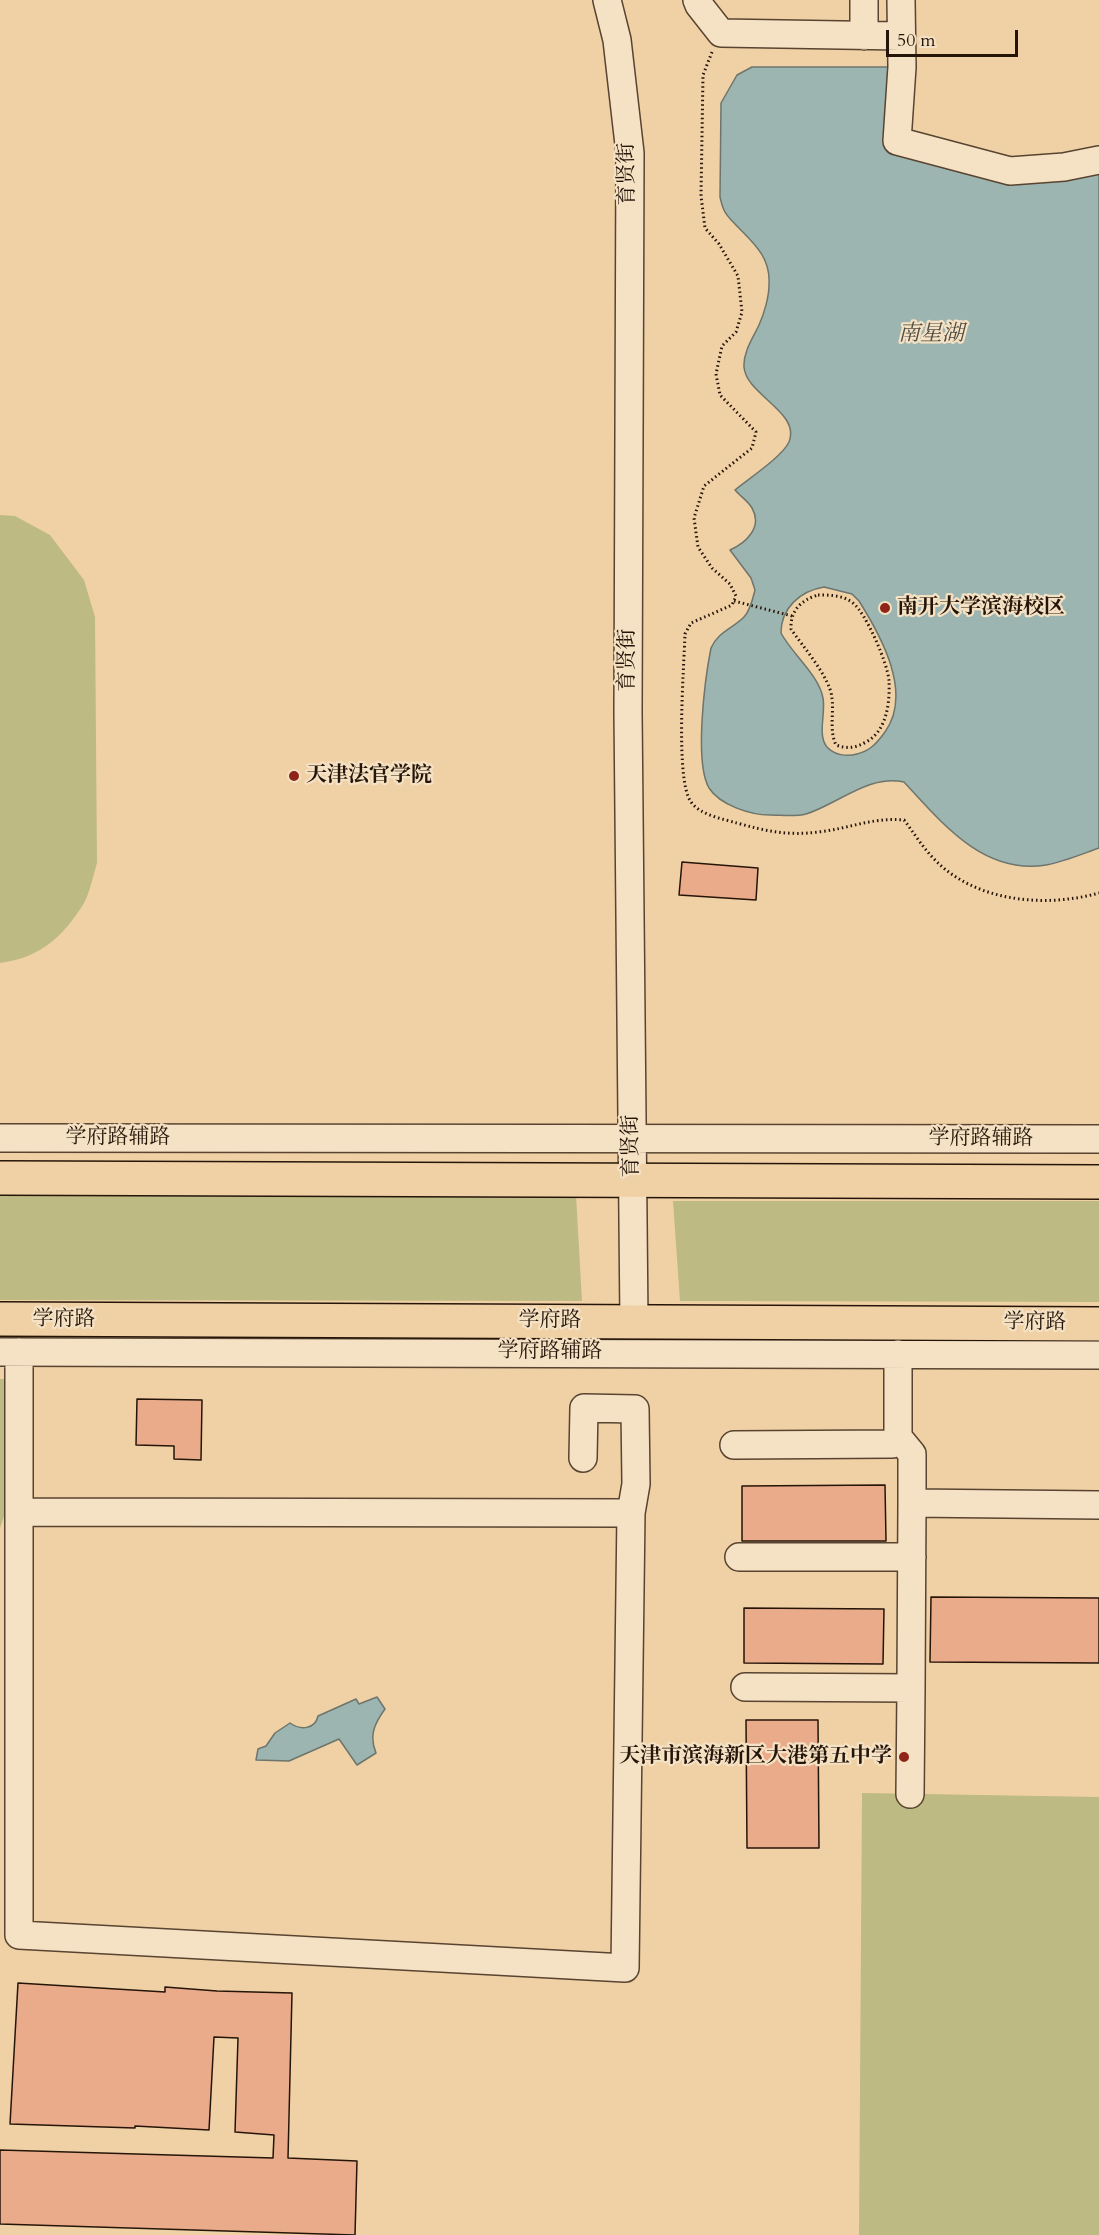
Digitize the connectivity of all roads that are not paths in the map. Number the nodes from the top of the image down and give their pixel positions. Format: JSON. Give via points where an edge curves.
{"nodes":[{"id":1,"x":607,"y":0,"type":"edge"},
{"id":2,"x":697,"y":0,"type":"edge"},
{"id":3,"x":864,"y":0,"type":"edge"},
{"id":4,"x":901,"y":0,"type":"edge"},
{"id":5,"x":864,"y":36,"type":"junction"},
{"id":6,"x":901,"y":36,"type":"junction"},
{"id":7,"x":1099,"y":159,"type":"edge"},
{"id":8,"x":0,"y":1138,"type":"edge"},
{"id":9,"x":1099,"y":1139,"type":"edge"},
{"id":10,"x":632,"y":1140,"type":"junction"},
{"id":11,"x":0,"y":1178,"type":"edge"},
{"id":12,"x":633,"y":1180,"type":"junction"},
{"id":13,"x":1099,"y":1182,"type":"edge"},
{"id":14,"x":0,"y":1319,"type":"edge"},
{"id":15,"x":634,"y":1322,"type":"junction"},
{"id":16,"x":1099,"y":1324,"type":"edge"},
{"id":17,"x":10,"y":1352,"type":"edge"},
{"id":18,"x":898,"y":1354,"type":"junction"},
{"id":19,"x":1099,"y":1355,"type":"edge"},
{"id":20,"x":898,"y":1437,"type":"junction"},
{"id":21,"x":734,"y":1444,"type":"dead end"},
{"id":22,"x":583,"y":1458,"type":"dead end"},
{"id":23,"x":912,"y":1503,"type":"junction"},
{"id":24,"x":1099,"y":1504,"type":"edge"},
{"id":25,"x":19,"y":1512,"type":"junction"},
{"id":26,"x":631,"y":1514,"type":"junction"},
{"id":27,"x":740,"y":1557,"type":"dead end"},
{"id":28,"x":912,"y":1557,"type":"junction"},
{"id":29,"x":745,"y":1687,"type":"dead end"},
{"id":30,"x":910,"y":1688,"type":"junction"},
{"id":31,"x":910,"y":1794,"type":"dead end"}],
"edges":[{"from":1,"to":10,"type":"street","name":"育贤街","via":[[617,40],[630,153],[628,712]]},
{"from":2,"to":5,"type":"street","via":[[721,33]]},
{"from":3,"to":5,"type":"street"},
{"from":4,"to":6,"type":"street"},
{"from":5,"to":6,"type":"street"},
{"from":6,"to":7,"type":"street","via":[[897,141],[1010,171],[1064,167]]},
{"from":8,"to":10,"type":"street","name":"学府路辅路"},
{"from":9,"to":10,"type":"street","name":"学府路辅路"},
{"from":10,"to":12,"type":"street","name":"育贤街"},
{"from":11,"to":12,"type":"highway"},
{"from":12,"to":13,"type":"highway"},
{"from":12,"to":15,"type":"street","name":"育贤街"},
{"from":14,"to":15,"type":"highway","name":"学府路"},
{"from":15,"to":16,"type":"highway","name":"学府路"},
{"from":17,"to":18,"type":"street","name":"学府路辅路"},
{"from":17,"to":25,"type":"street"},
{"from":18,"to":19,"type":"street","name":"学府路辅路"},
{"from":18,"to":20,"type":"street"},
{"from":20,"to":21,"type":"street","via":[[892,1444]]},
{"from":20,"to":23,"type":"street","via":[[912,1454]]},
{"from":22,"to":26,"type":"street","via":[[584,1408],[635,1409],[636,1484]]},
{"from":23,"to":24,"type":"street"},
{"from":23,"to":28,"type":"street"},
{"from":25,"to":26,"type":"street"},
{"from":25,"to":26,"type":"street","via":[[19,1935],[625,1968]]},
{"from":27,"to":28,"type":"street"},
{"from":28,"to":30,"type":"street"},
{"from":29,"to":30,"type":"street"},
{"from":30,"to":31,"type":"street"}]}
